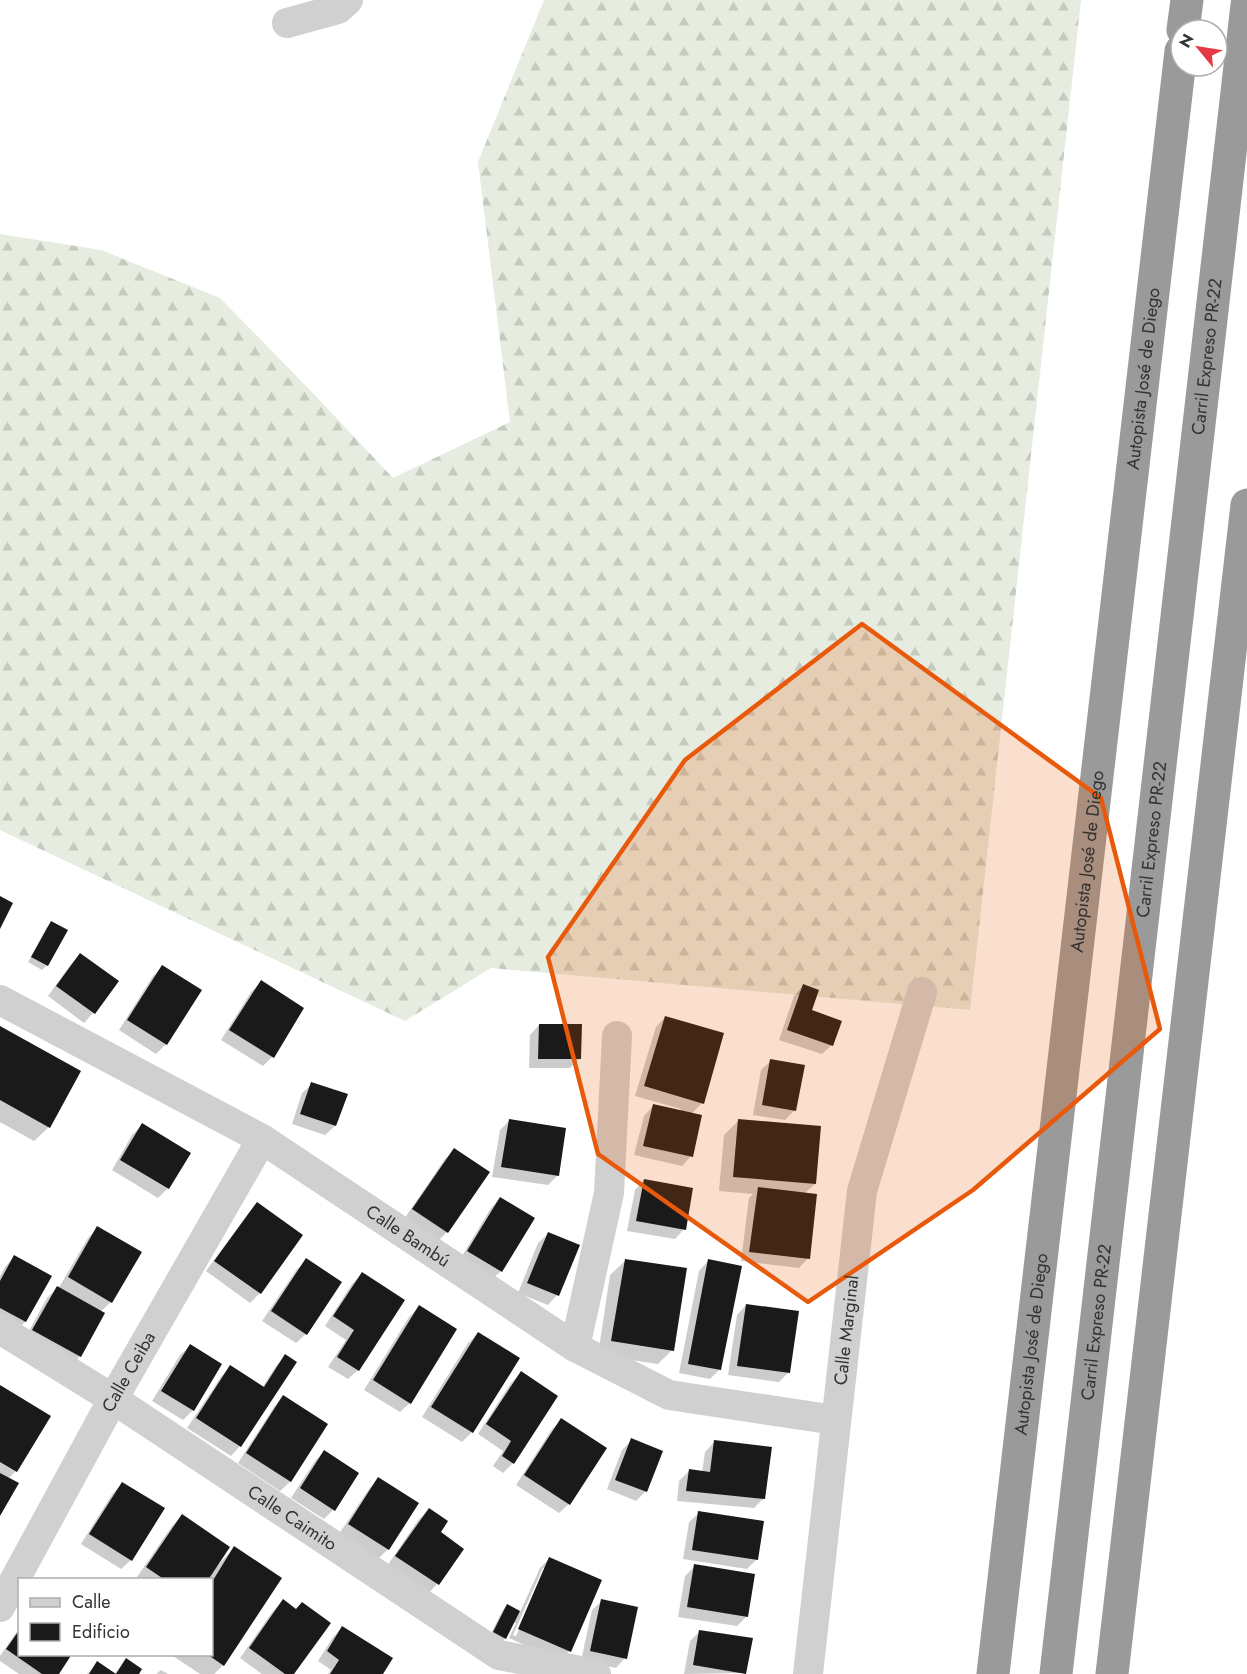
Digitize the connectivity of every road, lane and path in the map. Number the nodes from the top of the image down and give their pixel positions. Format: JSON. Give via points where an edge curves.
{"nodes":[{"id":1,"x":348,"y":0,"type":"edge"},
{"id":2,"x":1187,"y":0,"type":"edge"},
{"id":3,"x":1247,"y":5,"type":"edge"},
{"id":4,"x":1185,"y":18,"type":"edge"},
{"id":5,"x":287,"y":23,"type":"dead end"},
{"id":6,"x":1178,"y":78,"type":"edge"},
{"id":7,"x":1247,"y":505,"type":"edge"},
{"id":8,"x":922,"y":992,"type":"dead end"},
{"id":9,"x":0,"y":1000,"type":"edge"},
{"id":10,"x":617,"y":1036,"type":"dead end"},
{"id":11,"x":262,"y":1139,"type":"junction"},
{"id":12,"x":0,"y":1329,"type":"edge"},
{"id":13,"x":575,"y":1347,"type":"junction"},
{"id":14,"x":113,"y":1399,"type":"junction"},
{"id":15,"x":835,"y":1420,"type":"junction"},
{"id":16,"x":0,"y":1607,"type":"edge"},
{"id":17,"x":596,"y":1674,"type":"edge"},
{"id":18,"x":807,"y":1674,"type":"edge"},
{"id":19,"x":993,"y":1674,"type":"edge"},
{"id":20,"x":1056,"y":1674,"type":"edge"},
{"id":21,"x":1112,"y":1674,"type":"edge"}],
"edges":[{"from":1,"to":5,"type":"street","via":[[338,9]]},
{"from":2,"to":4,"type":"highway"},
{"from":3,"to":20,"type":"highway","name":"Carril Expreso PR-22"},
{"from":6,"to":19,"type":"highway","name":"Autopista José de Diego"},
{"from":7,"to":21,"type":"highway"},
{"from":8,"to":15,"type":"street","name":"Calle Marginal","via":[[862,1191]]},
{"from":9,"to":11,"type":"street","name":"Calle Bambú"},
{"from":10,"to":13,"type":"street","via":[[609,1193]]},
{"from":11,"to":13,"type":"street","name":"Calle Bambú"},
{"from":11,"to":14,"type":"street","name":"Calle Ceiba"},
{"from":12,"to":14,"type":"street","name":"Calle Caimito"},
{"from":13,"to":15,"type":"street","name":"Calle Bambú","via":[[669,1395]]},
{"from":14,"to":16,"type":"street","name":"Calle Ceiba"},
{"from":14,"to":17,"type":"street","name":"Calle Caimito","via":[[499,1655]]},
{"from":15,"to":18,"type":"street","name":"Calle Marginal"}]}
